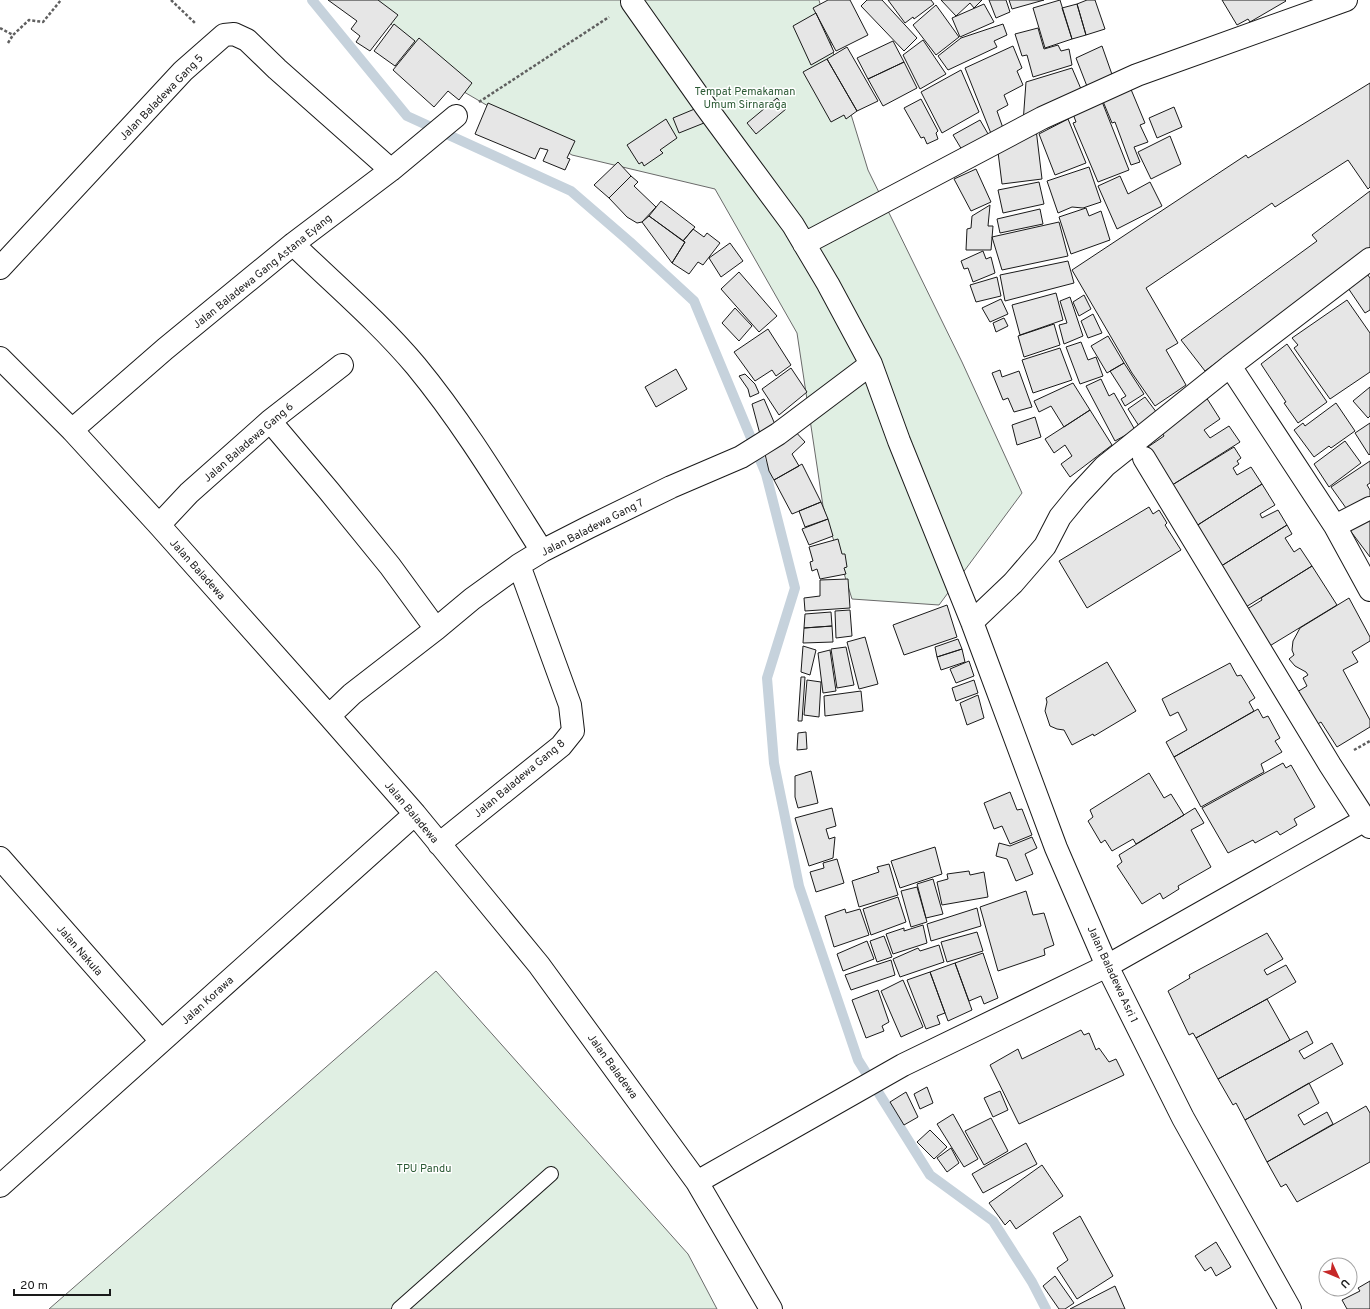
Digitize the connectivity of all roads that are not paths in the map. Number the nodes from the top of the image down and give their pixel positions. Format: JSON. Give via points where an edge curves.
{"nodes":[{"id":1,"x":1346,"y":0,"type":"edge"},
{"id":2,"x":632,"y":2,"type":"road end"},
{"id":3,"x":456,"y":116,"type":"road end"},
{"id":4,"x":391,"y":170,"type":"junction"},
{"id":5,"x":292,"y":244,"type":"junction"},
{"id":6,"x":804,"y":244,"type":"junction"},
{"id":7,"x":1370,"y":259,"type":"edge"},
{"id":8,"x":0,"y":268,"type":"edge"},
{"id":9,"x":0,"y":358,"type":"edge"},
{"id":10,"x":871,"y":364,"type":"junction"},
{"id":11,"x":342,"y":365,"type":"dead end"},
{"id":12,"x":1230,"y":366,"type":"junction"},
{"id":13,"x":270,"y":421,"type":"junction"},
{"id":14,"x":72,"y":430,"type":"junction"},
{"id":15,"x":1144,"y":458,"type":"dead end"},
{"id":16,"x":1370,"y":508,"type":"edge"},
{"id":17,"x":159,"y":525,"type":"junction"},
{"id":18,"x":1335,"y":526,"type":"junction"},
{"id":19,"x":542,"y":551,"type":"junction"},
{"id":20,"x":519,"y":564,"type":"junction"},
{"id":21,"x":1370,"y":590,"type":"edge"},
{"id":22,"x":972,"y":622,"type":"junction"},
{"id":23,"x":436,"y":629,"type":"junction"},
{"id":24,"x":329,"y":716,"type":"junction"},
{"id":25,"x":415,"y":814,"type":"junction"},
{"id":26,"x":1368,"y":824,"type":"edge"},
{"id":27,"x":439,"y":844,"type":"junction"},
{"id":28,"x":0,"y":858,"type":"edge"},
{"id":29,"x":1107,"y":966,"type":"junction"},
{"id":30,"x":161,"y":1041,"type":"junction"},
{"id":31,"x":551,"y":1174,"type":"dead end"},
{"id":32,"x":697,"y":1182,"type":"junction"},
{"id":33,"x":0,"y":1186,"type":"edge"},
{"id":34,"x":399,"y":1309,"type":"edge"},
{"id":35,"x":771,"y":1309,"type":"edge"},
{"id":36,"x":1290,"y":1309,"type":"edge"}],
"edges":[{"from":1,"to":6,"type":"street","via":[[1130,78],[1042,118]]},
{"from":2,"to":6,"type":"street","name":"Jalan Baladewa Asri 1"},
{"from":3,"to":4,"type":"street","name":"Jalan Baladewa Gang Astana Eyang"},
{"from":4,"to":5,"type":"street","name":"Jalan Baladewa Gang Astana Eyang"},
{"from":4,"to":8,"type":"street","name":"Jalan Baladewa Gang 5","via":[[247,40],[234,34],[224,35],[183,71]]},
{"from":5,"to":14,"type":"street","name":"Jalan Baladewa Gang Astana Eyang"},
{"from":5,"to":19,"type":"street","via":[[384,331],[415,365],[481,455]]},
{"from":6,"to":10,"type":"street","name":"Jalan Baladewa Asri 1"},
{"from":7,"to":12,"type":"street"},
{"from":9,"to":14,"type":"street","name":"Jalan Baladewa"},
{"from":10,"to":19,"type":"street","name":"Jalan Baladewa Gang 7","via":[[778,434],[741,457],[671,487]]},
{"from":10,"to":22,"type":"street","name":"Jalan Baladewa Asri 1"},
{"from":11,"to":13,"type":"street","name":"Jalan Baladewa Gang 6"},
{"from":12,"to":18,"type":"street"},
{"from":12,"to":22,"type":"street","via":[[1104,466],[1060,517],[1045,546],[1013,583]]},
{"from":13,"to":17,"type":"street","name":"Jalan Baladewa Gang 6","via":[[189,493]]},
{"from":13,"to":23,"type":"street","via":[[385,560]]},
{"from":14,"to":17,"type":"street","name":"Jalan Baladewa"},
{"from":15,"to":26,"type":"street"},
{"from":16,"to":18,"type":"street"},
{"from":17,"to":24,"type":"street","name":"Jalan Baladewa"},
{"from":18,"to":21,"type":"street"},
{"from":19,"to":20,"type":"street","name":"Jalan Baladewa Gang 7"},
{"from":20,"to":23,"type":"street","name":"Jalan Baladewa Gang 7"},
{"from":20,"to":27,"type":"street","name":"Jalan Baladewa Gang 8","via":[[570,705],[573,731],[561,746]]},
{"from":22,"to":29,"type":"street","name":"Jalan Baladewa Asri 1","via":[[1056,848]]},
{"from":23,"to":24,"type":"street","name":"Jalan Baladewa Gang 7","via":[[352,694]]},
{"from":24,"to":25,"type":"street","name":"Jalan Baladewa"},
{"from":25,"to":27,"type":"street","name":"Jalan Baladewa"},
{"from":25,"to":30,"type":"street","name":"Jalan Korawa"},
{"from":26,"to":29,"type":"street"},
{"from":27,"to":32,"type":"street","name":"Jalan Baladewa","via":[[539,965]]},
{"from":28,"to":30,"type":"street","name":"Jalan Nakula"},
{"from":29,"to":32,"type":"street","via":[[903,1065]]},
{"from":29,"to":36,"type":"street","name":"Jalan Baladewa Asri 1","via":[[1183,1118]]},
{"from":30,"to":33,"type":"street","name":"Jalan Korawa"},
{"from":31,"to":34,"type":"lane"},
{"from":32,"to":35,"type":"street","name":"Jalan Baladewa"}]}
